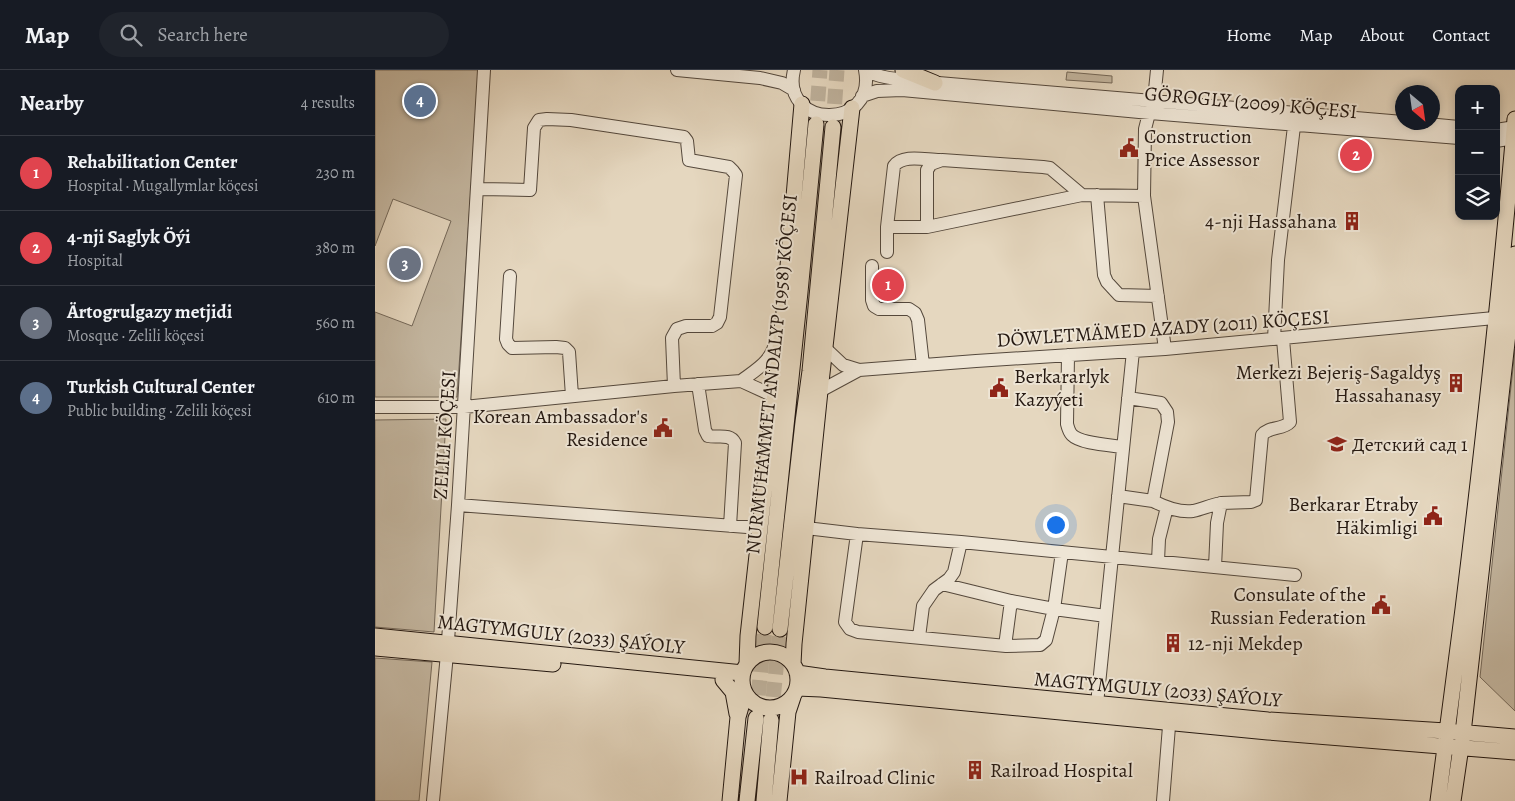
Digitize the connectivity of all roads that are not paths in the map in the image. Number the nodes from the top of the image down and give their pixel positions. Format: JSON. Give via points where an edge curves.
{"nodes":[{"id":1,"x":484,"y":70,"type":"edge"},
{"id":2,"x":677,"y":70,"type":"edge"},
{"id":3,"x":794,"y":70,"type":"edge"},
{"id":4,"x":866,"y":70,"type":"edge"},
{"id":5,"x":903,"y":70,"type":"edge"},
{"id":6,"x":1157,"y":70,"type":"edge"},
{"id":7,"x":935,"y":83,"type":"junction"},
{"id":8,"x":794,"y":90,"type":"junction"},
{"id":9,"x":862,"y":96,"type":"junction"},
{"id":10,"x":802,"y":104,"type":"junction"},
{"id":11,"x":1151,"y":107,"type":"junction"},
{"id":12,"x":852,"y":108,"type":"junction"},
{"id":13,"x":1294,"y":118,"type":"junction"},
{"id":14,"x":1395,"y":122,"type":"edge"},
{"id":15,"x":816,"y":124,"type":"tunnel mouth"},
{"id":16,"x":1440,"y":125,"type":"edge"},
{"id":17,"x":833,"y":127,"type":"tunnel mouth"},
{"id":18,"x":1455,"y":127,"type":"edge"},
{"id":19,"x":1500,"y":130,"type":"edge"},
{"id":20,"x":1515,"y":130,"type":"edge"},
{"id":21,"x":1455,"y":138,"type":"edge"},
{"id":22,"x":1500,"y":139,"type":"edge"},
{"id":23,"x":942,"y":160,"type":"junction"},
{"id":24,"x":477,"y":189,"type":"junction"},
{"id":25,"x":1082,"y":195,"type":"junction"},
{"id":26,"x":1097,"y":195,"type":"junction"},
{"id":27,"x":1144,"y":196,"type":"junction"},
{"id":28,"x":887,"y":227,"type":"junction"},
{"id":29,"x":927,"y":227,"type":"junction"},
{"id":30,"x":887,"y":252,"type":"dead end"},
{"id":31,"x":1515,"y":254,"type":"edge"},
{"id":32,"x":872,"y":266,"type":"dead end"},
{"id":33,"x":510,"y":276,"type":"dead end"},
{"id":34,"x":800,"y":292,"type":"junction"},
{"id":35,"x":1158,"y":296,"type":"junction"},
{"id":36,"x":817,"y":301,"type":"junction"},
{"id":37,"x":784,"y":312,"type":"junction"},
{"id":38,"x":1507,"y":317,"type":"edge"},
{"id":39,"x":1278,"y":339,"type":"junction"},
{"id":40,"x":825,"y":348,"type":"junction"},
{"id":41,"x":1165,"y":349,"type":"junction"},
{"id":42,"x":1133,"y":351,"type":"junction"},
{"id":43,"x":1068,"y":355,"type":"junction"},
{"id":44,"x":923,"y":365,"type":"junction"},
{"id":45,"x":859,"y":370,"type":"junction"},
{"id":46,"x":741,"y":381,"type":"junction"},
{"id":47,"x":698,"y":384,"type":"junction"},
{"id":48,"x":674,"y":386,"type":"junction"},
{"id":49,"x":820,"y":391,"type":"junction"},
{"id":50,"x":572,"y":396,"type":"junction"},
{"id":51,"x":774,"y":396,"type":"junction"},
{"id":52,"x":1128,"y":398,"type":"junction"},
{"id":53,"x":464,"y":406,"type":"junction"},
{"id":54,"x":375,"y":407,"type":"edge"},
{"id":55,"x":786,"y":422,"type":"junction"},
{"id":56,"x":803,"y":422,"type":"junction"},
{"id":57,"x":1123,"y":447,"type":"junction"},
{"id":58,"x":1118,"y":496,"type":"junction"},
{"id":59,"x":1153,"y":501,"type":"junction"},
{"id":60,"x":1221,"y":503,"type":"junction"},
{"id":61,"x":458,"y":506,"type":"junction"},
{"id":62,"x":1167,"y":507,"type":"junction"},
{"id":63,"x":730,"y":526,"type":"junction"},
{"id":64,"x":759,"y":528,"type":"junction"},
{"id":65,"x":806,"y":528,"type":"junction"},
{"id":66,"x":857,"y":534,"type":"junction"},
{"id":67,"x":961,"y":542,"type":"junction"},
{"id":68,"x":1062,"y":552,"type":"junction"},
{"id":69,"x":1112,"y":557,"type":"junction"},
{"id":70,"x":1158,"y":561,"type":"junction"},
{"id":71,"x":1215,"y":567,"type":"junction"},
{"id":72,"x":1295,"y":575,"type":"dead end"},
{"id":73,"x":942,"y":584,"type":"junction"},
{"id":74,"x":1011,"y":601,"type":"junction"},
{"id":75,"x":1054,"y":609,"type":"junction"},
{"id":76,"x":1106,"y":616,"type":"junction"},
{"id":77,"x":765,"y":628,"type":"tunnel mouth"},
{"id":78,"x":780,"y":629,"type":"tunnel mouth"},
{"id":79,"x":375,"y":636,"type":"edge"},
{"id":80,"x":748,"y":636,"type":"junction"},
{"id":81,"x":919,"y":637,"type":"junction"},
{"id":82,"x":794,"y":644,"type":"junction"},
{"id":83,"x":1005,"y":646,"type":"junction"},
{"id":84,"x":375,"y":648,"type":"edge"},
{"id":85,"x":448,"y":648,"type":"junction"},
{"id":86,"x":718,"y":675,"type":"junction"},
{"id":87,"x":744,"y":678,"type":"junction"},
{"id":88,"x":795,"y":681,"type":"junction"},
{"id":89,"x":823,"y":683,"type":"junction"},
{"id":90,"x":1097,"y":704,"type":"junction"},
{"id":91,"x":788,"y":712,"type":"junction"},
{"id":92,"x":738,"y":717,"type":"junction"},
{"id":93,"x":1170,"y":717,"type":"junction"},
{"id":94,"x":755,"y":718,"type":"tunnel mouth"},
{"id":95,"x":771,"y":720,"type":"tunnel mouth"},
{"id":96,"x":1446,"y":731,"type":"junction"},
{"id":97,"x":1515,"y":737,"type":"edge"},
{"id":98,"x":1462,"y":741,"type":"junction"},
{"id":99,"x":1445,"y":747,"type":"junction"},
{"id":100,"x":1515,"y":752,"type":"edge"},
{"id":101,"x":433,"y":801,"type":"edge"},
{"id":102,"x":730,"y":801,"type":"edge"},
{"id":103,"x":747,"y":801,"type":"edge"},
{"id":104,"x":764,"y":801,"type":"edge"},
{"id":105,"x":779,"y":801,"type":"edge"},
{"id":106,"x":1163,"y":801,"type":"edge"},
{"id":107,"x":1438,"y":801,"type":"edge"},
{"id":108,"x":1453,"y":801,"type":"edge"}],
"edges":[{"from":1,"to":24,"type":"street","name":"ZELILI KÖÇESI"},
{"from":2,"to":8,"type":"street","via":[[760,78],[782,83]]},
{"from":3,"to":8,"type":"street"},
{"from":4,"to":7,"type":"street","name":"GÖROGLY (2009) KÖÇESI","via":[[893,79]]},
{"from":4,"to":9,"type":"street"},
{"from":5,"to":7,"type":"main road"},
{"from":6,"to":11,"type":"street"},
{"from":7,"to":11,"type":"street","name":"GÖROGLY (2009) KÖÇESI"},
{"from":8,"to":10,"type":"street"},
{"from":9,"to":11,"type":"street","name":"GÖROGLY (2009) KÖÇESI","via":[[896,90]]},
{"from":9,"to":12,"type":"street"},
{"from":10,"to":12,"type":"street","via":[[826,116],[842,114]]},
{"from":10,"to":37,"type":"main road"},
{"from":11,"to":13,"type":"street","name":"GÖROGLY (2009) KÖÇESI"},
{"from":11,"to":27,"type":"street","via":[[1145,129]]},
{"from":12,"to":40,"type":"main road"},
{"from":13,"to":14,"type":"street","name":"GÖROGLY (2009) KÖÇESI"},
{"from":13,"to":21,"type":"street","name":"GÖROGLY (2009) KÖÇESI"},
{"from":13,"to":39,"type":"street","via":[[1279,260]]},
{"from":15,"to":34,"type":"main road","name":"NURMUHAMMET ANDALYP (1958) KÖÇESI"},
{"from":16,"to":18,"type":"street","name":"GÖROGLY (2009) KÖÇESI"},
{"from":17,"to":36,"type":"main road","name":"NURMUHAMMET ANDALYP (1958) KÖÇESI"},
{"from":19,"to":20,"type":"street"},
{"from":20,"to":22,"type":"street"},
{"from":20,"to":38,"type":"main road"},
{"from":23,"to":25,"type":"street","via":[[1050,168]]},
{"from":23,"to":28,"type":"street","via":[[903,159],[894,166]]},
{"from":23,"to":29,"type":"street","via":[[931,164],[927,170]]},
{"from":24,"to":48,"type":"street","via":[[529,190],[534,128],[539,120],[547,119],[683,137],[687,141],[689,160],[733,170],[736,175],[720,317],[712,326],[686,326],[677,330],[672,338]]},
{"from":24,"to":53,"type":"street","name":"ZELILI KÖÇESI"},
{"from":25,"to":26,"type":"street"},
{"from":25,"to":29,"type":"street"},
{"from":26,"to":27,"type":"street"},
{"from":26,"to":35,"type":"street","via":[[1107,282],[1119,295]]},
{"from":27,"to":35,"type":"street"},
{"from":28,"to":29,"type":"street"},
{"from":28,"to":30,"type":"street"},
{"from":31,"to":38,"type":"main road"},
{"from":32,"to":44,"type":"street","via":[[874,306],[909,310],[919,320]]},
{"from":33,"to":50,"type":"street","via":[[508,344],[512,348],[565,348],[569,352]]},
{"from":34,"to":37,"type":"main road"},
{"from":34,"to":55,"type":"main road","name":"NURMUHAMMET ANDALYP (1958) KÖÇESI"},
{"from":35,"to":41,"type":"street"},
{"from":36,"to":40,"type":"main road"},
{"from":36,"to":56,"type":"main road","name":"NURMUHAMMET ANDALYP (1958) KÖÇESI"},
{"from":37,"to":46,"type":"street","via":[[773,352],[764,364]]},
{"from":37,"to":51,"type":"main road"},
{"from":38,"to":39,"type":"street","name":"DÖWLETMÄMED AZADY (2011) KÖÇESI"},
{"from":38,"to":96,"type":"main road"},
{"from":38,"to":98,"type":"main road"},
{"from":39,"to":41,"type":"street","name":"DÖWLETMÄMED AZADY (2011) KÖÇESI"},
{"from":39,"to":60,"type":"street","via":[[1290,422],[1262,435],[1256,500]]},
{"from":40,"to":45,"type":"street","via":[[843,365]]},
{"from":40,"to":49,"type":"main road"},
{"from":41,"to":42,"type":"street","name":"DÖWLETMÄMED AZADY (2011) KÖÇESI"},
{"from":42,"to":43,"type":"street","name":"DÖWLETMÄMED AZADY (2011) KÖÇESI"},
{"from":42,"to":52,"type":"street"},
{"from":43,"to":44,"type":"street","name":"DÖWLETMÄMED AZADY (2011) KÖÇESI"},
{"from":43,"to":57,"type":"street","via":[[1069,431],[1082,440]]},
{"from":44,"to":45,"type":"street","name":"DÖWLETMÄMED AZADY (2011) KÖÇESI"},
{"from":45,"to":49,"type":"street","name":"DÖWLETMÄMED AZADY (2011) KÖÇESI"},
{"from":46,"to":47,"type":"street"},
{"from":46,"to":51,"type":"street"},
{"from":47,"to":48,"type":"street"},
{"from":47,"to":63,"type":"street","via":[[708,436],[729,436],[735,443]]},
{"from":48,"to":50,"type":"street"},
{"from":49,"to":56,"type":"main road"},
{"from":49,"to":65,"type":"main road"},
{"from":50,"to":53,"type":"street"},
{"from":51,"to":55,"type":"main road"},
{"from":51,"to":64,"type":"main road"},
{"from":52,"to":57,"type":"street"},
{"from":52,"to":59,"type":"street","via":[[1161,404],[1167,412],[1168,422]]},
{"from":53,"to":54,"type":"street"},
{"from":53,"to":61,"type":"street","name":"ZELILI KÖÇESI"},
{"from":55,"to":77,"type":"main road","name":"NURMUHAMMET ANDALYP (1958) KÖÇESI"},
{"from":56,"to":78,"type":"main road","name":"NURMUHAMMET ANDALYP (1958) KÖÇESI"},
{"from":57,"to":58,"type":"street"},
{"from":58,"to":59,"type":"street"},
{"from":58,"to":69,"type":"street"},
{"from":59,"to":62,"type":"street"},
{"from":60,"to":62,"type":"street","via":[[1191,511]]},
{"from":60,"to":71,"type":"street"},
{"from":61,"to":63,"type":"street"},
{"from":61,"to":85,"type":"street","name":"ZELILI KÖÇESI"},
{"from":62,"to":70,"type":"street","via":[[1159,539]]},
{"from":63,"to":64,"type":"street"},
{"from":64,"to":80,"type":"main road"},
{"from":65,"to":66,"type":"street"},
{"from":65,"to":82,"type":"main road"},
{"from":66,"to":67,"type":"street"},
{"from":66,"to":81,"type":"street","via":[[845,622],[858,632]]},
{"from":67,"to":68,"type":"street"},
{"from":67,"to":73,"type":"street","via":[[953,572]]},
{"from":68,"to":69,"type":"street"},
{"from":68,"to":75,"type":"street"},
{"from":69,"to":70,"type":"street"},
{"from":69,"to":76,"type":"street"},
{"from":70,"to":71,"type":"street"},
{"from":71,"to":72,"type":"street"},
{"from":73,"to":74,"type":"street"},
{"from":73,"to":81,"type":"street","via":[[923,606]]},
{"from":74,"to":75,"type":"street"},
{"from":74,"to":83,"type":"street"},
{"from":75,"to":76,"type":"street"},
{"from":75,"to":83,"type":"street","via":[[1046,640],[1040,644]]},
{"from":76,"to":90,"type":"street"},
{"from":79,"to":85,"type":"main road","name":"MAGTYMGULY (2033) ŞAÝOLY"},
{"from":80,"to":86,"type":"main road","via":[[740,655]]},
{"from":80,"to":87,"type":"main road"},
{"from":81,"to":83,"type":"street"},
{"from":82,"to":88,"type":"main road"},
{"from":82,"to":89,"type":"main road","via":[[804,668]]},
{"from":84,"to":85,"type":"main road","name":"MAGTYMGULY (2033) ŞAÝOLY"},
{"from":85,"to":86,"type":"main road","name":"MAGTYMGULY (2033) ŞAÝOLY"},
{"from":85,"to":101,"type":"street","name":"ZELILI KÖÇESI"},
{"from":86,"to":87,"type":"main road","name":"MAGTYMGULY (2033) ŞAÝOLY"},
{"from":86,"to":92,"type":"main road","via":[[733,692]]},
{"from":87,"to":88,"type":"main road","via":[[753,658],[770,652],[787,658]]},
{"from":87,"to":88,"type":"main road","via":[[750,700],[767,708],[786,704]]},
{"from":87,"to":92,"type":"main road"},
{"from":88,"to":89,"type":"main road","name":"MAGTYMGULY (2033) ŞAÝOLY"},
{"from":88,"to":91,"type":"main road"},
{"from":89,"to":90,"type":"main road","name":"MAGTYMGULY (2033) ŞAÝOLY"},
{"from":89,"to":91,"type":"main road","via":[[800,698]]},
{"from":89,"to":93,"type":"main road","name":"MAGTYMGULY (2033) ŞAÝOLY"},
{"from":90,"to":93,"type":"main road","name":"MAGTYMGULY (2033) ŞAÝOLY"},
{"from":91,"to":105,"type":"main road"},
{"from":92,"to":102,"type":"main road"},
{"from":93,"to":96,"type":"main road","name":"MAGTYMGULY (2033) ŞAÝOLY"},
{"from":93,"to":99,"type":"main road","name":"MAGTYMGULY (2033) ŞAÝOLY"},
{"from":93,"to":106,"type":"street"},
{"from":94,"to":103,"type":"main road"},
{"from":95,"to":104,"type":"main road"},
{"from":96,"to":98,"type":"main road","name":"MAGTYMGULY (2033) ŞAÝOLY"},
{"from":96,"to":99,"type":"main road"},
{"from":97,"to":98,"type":"main road","name":"MAGTYMGULY (2033) ŞAÝOLY"},
{"from":98,"to":99,"type":"main road","name":"MAGTYMGULY (2033) ŞAÝOLY"},
{"from":98,"to":100,"type":"main road","name":"MAGTYMGULY (2033) ŞAÝOLY"},
{"from":98,"to":108,"type":"main road"},
{"from":99,"to":107,"type":"main road"}]}
